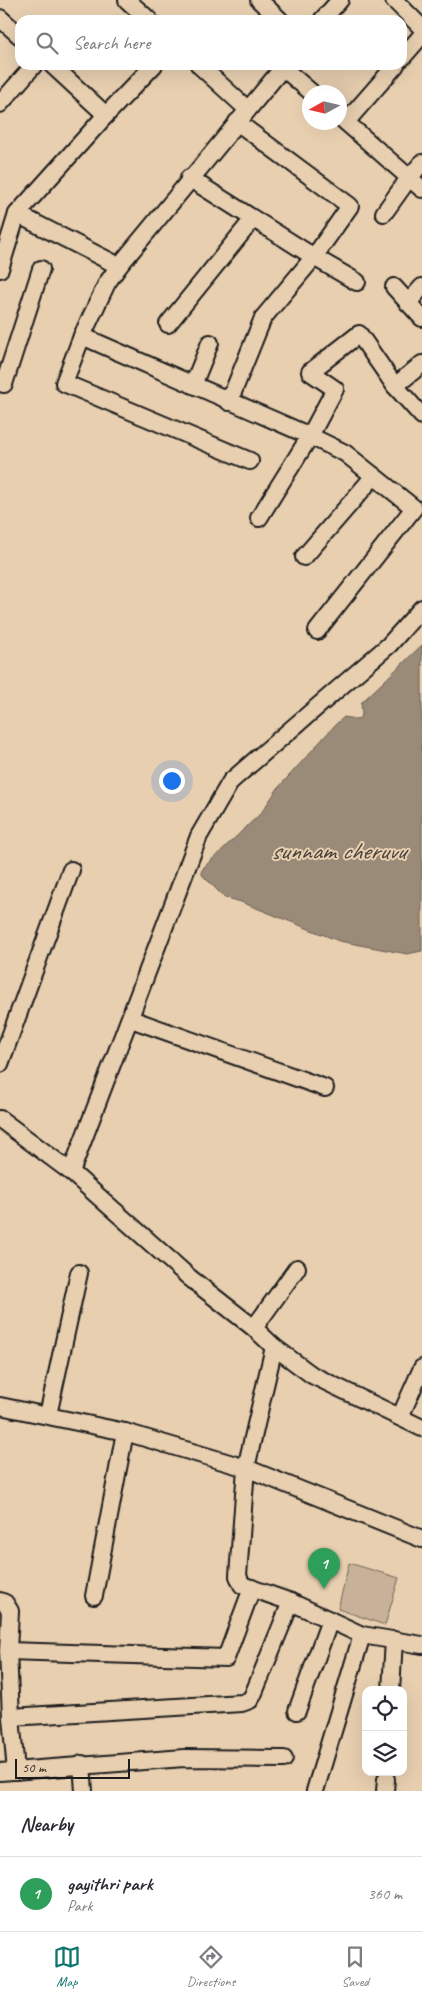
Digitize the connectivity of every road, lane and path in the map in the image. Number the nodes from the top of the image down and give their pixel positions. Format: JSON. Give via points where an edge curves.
{"nodes":[{"id":1,"x":127,"y":0,"type":"edge"},
{"id":2,"x":259,"y":0,"type":"edge"},
{"id":3,"x":340,"y":0,"type":"edge"},
{"id":4,"x":394,"y":0,"type":"edge"},
{"id":5,"x":144,"y":15,"type":"edge"},
{"id":6,"x":275,"y":15,"type":"edge"},
{"id":7,"x":326,"y":15,"type":"edge"},
{"id":8,"x":0,"y":18,"type":"edge"},
{"id":9,"x":422,"y":28,"type":"edge"},
{"id":10,"x":15,"y":32,"type":"edge"},
{"id":11,"x":422,"y":35,"type":"edge"},
{"id":12,"x":407,"y":52,"type":"edge"},
{"id":13,"x":30,"y":70,"type":"edge"},
{"id":14,"x":57,"y":70,"type":"edge"},
{"id":15,"x":149,"y":70,"type":"edge"},
{"id":16,"x":205,"y":70,"type":"edge"},
{"id":17,"x":280,"y":70,"type":"edge"},
{"id":18,"x":288,"y":70,"type":"edge"},
{"id":19,"x":391,"y":70,"type":"edge"},
{"id":20,"x":304,"y":85,"type":"edge"},
{"id":21,"x":0,"y":104,"type":"edge"},
{"id":22,"x":247,"y":108,"type":"junction"},
{"id":23,"x":106,"y":115,"type":"junction"},
{"id":24,"x":347,"y":116,"type":"edge"},
{"id":25,"x":237,"y":122,"type":"junction"},
{"id":26,"x":347,"y":124,"type":"edge"},
{"id":27,"x":422,"y":163,"type":"edge"},
{"id":28,"x":189,"y":178,"type":"junction"},
{"id":29,"x":409,"y":178,"type":"junction"},
{"id":30,"x":422,"y":189,"type":"edge"},
{"id":31,"x":384,"y":213,"type":"dead end"},
{"id":32,"x":17,"y":214,"type":"junction"},
{"id":33,"x":253,"y":219,"type":"junction"},
{"id":34,"x":314,"y":257,"type":"junction"},
{"id":35,"x":119,"y":266,"type":"junction"},
{"id":36,"x":41,"y":268,"type":"dead end"},
{"id":37,"x":0,"y":269,"type":"edge"},
{"id":38,"x":357,"y":282,"type":"dead end"},
{"id":39,"x":394,"y":287,"type":"dead end"},
{"id":40,"x":422,"y":287,"type":"edge"},
{"id":41,"x":408,"y":303,"type":"junction"},
{"id":42,"x":422,"y":318,"type":"edge"},
{"id":43,"x":168,"y":324,"type":"dead end"},
{"id":44,"x":82,"y":336,"type":"junction"},
{"id":45,"x":210,"y":343,"type":"dead end"},
{"id":46,"x":422,"y":364,"type":"edge"},
{"id":47,"x":0,"y":383,"type":"edge"},
{"id":48,"x":193,"y":385,"type":"junction"},
{"id":49,"x":395,"y":386,"type":"junction"},
{"id":50,"x":229,"y":402,"type":"junction"},
{"id":51,"x":422,"y":416,"type":"edge"},
{"id":52,"x":310,"y":436,"type":"junction"},
{"id":53,"x":250,"y":461,"type":"dead end"},
{"id":54,"x":374,"y":476,"type":"junction"},
{"id":55,"x":259,"y":518,"type":"dead end"},
{"id":56,"x":304,"y":557,"type":"dead end"},
{"id":57,"x":422,"y":608,"type":"edge"},
{"id":58,"x":317,"y":631,"type":"dead end"},
{"id":59,"x":71,"y":870,"type":"dead end"},
{"id":60,"x":131,"y":1019,"type":"junction"},
{"id":61,"x":0,"y":1064,"type":"edge"},
{"id":62,"x":325,"y":1088,"type":"dead end"},
{"id":63,"x":0,"y":1119,"type":"edge"},
{"id":64,"x":71,"y":1172,"type":"junction"},
{"id":65,"x":297,"y":1268,"type":"dead end"},
{"id":66,"x":79,"y":1273,"type":"dead end"},
{"id":67,"x":254,"y":1328,"type":"junction"},
{"id":68,"x":274,"y":1348,"type":"junction"},
{"id":69,"x":422,"y":1368,"type":"edge"},
{"id":70,"x":0,"y":1406,"type":"edge"},
{"id":71,"x":48,"y":1415,"type":"junction"},
{"id":72,"x":400,"y":1417,"type":"junction"},
{"id":73,"x":422,"y":1428,"type":"edge"},
{"id":74,"x":125,"y":1432,"type":"junction"},
{"id":75,"x":246,"y":1468,"type":"junction"},
{"id":76,"x":422,"y":1539,"type":"edge"},
{"id":77,"x":252,"y":1588,"type":"junction"},
{"id":78,"x":94,"y":1596,"type":"dead end"},
{"id":79,"x":0,"y":1601,"type":"edge"},
{"id":80,"x":291,"y":1602,"type":"junction"},
{"id":81,"x":330,"y":1620,"type":"junction"},
{"id":82,"x":362,"y":1635,"type":"junction"},
{"id":83,"x":394,"y":1640,"type":"junction"},
{"id":84,"x":422,"y":1645,"type":"edge"},
{"id":85,"x":8,"y":1651,"type":"junction"},
{"id":86,"x":391,"y":1686,"type":"edge"},
{"id":87,"x":297,"y":1711,"type":"dead end"},
{"id":88,"x":11,"y":1717,"type":"junction"},
{"id":89,"x":284,"y":1759,"type":"dead end"},
{"id":90,"x":82,"y":1764,"type":"junction"},
{"id":91,"x":8,"y":1771,"type":"edge"},
{"id":92,"x":84,"y":1791,"type":"edge"},
{"id":93,"x":314,"y":1791,"type":"edge"}],
"edges":[{"from":1,"to":5,"type":"street"},
{"from":2,"to":6,"type":"street"},
{"from":3,"to":7,"type":"street"},
{"from":4,"to":9,"type":"street"},
{"from":8,"to":10,"type":"street"},
{"from":11,"to":12,"type":"street"},
{"from":13,"to":21,"type":"street"},
{"from":14,"to":23,"type":"street"},
{"from":15,"to":23,"type":"street"},
{"from":16,"to":22,"type":"street"},
{"from":17,"to":22,"type":"street"},
{"from":18,"to":20,"type":"street"},
{"from":19,"to":24,"type":"street"},
{"from":22,"to":25,"type":"street"},
{"from":23,"to":32,"type":"street"},
{"from":25,"to":28,"type":"street"},
{"from":25,"to":34,"type":"street","via":[[350,206]]},
{"from":26,"to":29,"type":"street"},
{"from":27,"to":29,"type":"street"},
{"from":28,"to":33,"type":"street"},
{"from":28,"to":35,"type":"street"},
{"from":29,"to":30,"type":"street"},
{"from":29,"to":31,"type":"street"},
{"from":32,"to":35,"type":"street"},
{"from":32,"to":37,"type":"street"},
{"from":33,"to":34,"type":"street"},
{"from":33,"to":43,"type":"street"},
{"from":34,"to":38,"type":"street"},
{"from":34,"to":50,"type":"street","via":[[262,318]]},
{"from":35,"to":44,"type":"street","via":[[106,283]]},
{"from":36,"to":47,"type":"street","via":[[4,384]]},
{"from":39,"to":41,"type":"street"},
{"from":40,"to":41,"type":"street"},
{"from":41,"to":42,"type":"street"},
{"from":44,"to":48,"type":"street"},
{"from":44,"to":53,"type":"street","via":[[64,383]]},
{"from":45,"to":48,"type":"street"},
{"from":46,"to":49,"type":"street"},
{"from":48,"to":50,"type":"street"},
{"from":49,"to":51,"type":"street"},
{"from":49,"to":52,"type":"street","via":[[358,334],[310,372],[335,389]]},
{"from":50,"to":52,"type":"street"},
{"from":52,"to":54,"type":"street","via":[[345,453]]},
{"from":52,"to":55,"type":"street"},
{"from":54,"to":56,"type":"street"},
{"from":54,"to":58,"type":"street","via":[[414,508]]},
{"from":57,"to":60,"type":"street","via":[[389,645],[232,781],[200,836]]},
{"from":59,"to":61,"type":"street"},
{"from":60,"to":62,"type":"street"},
{"from":60,"to":64,"type":"street"},
{"from":63,"to":64,"type":"street"},
{"from":64,"to":67,"type":"street","via":[[190,1278]]},
{"from":65,"to":67,"type":"street"},
{"from":66,"to":71,"type":"street"},
{"from":67,"to":68,"type":"street"},
{"from":68,"to":72,"type":"street","via":[[312,1375]]},
{"from":68,"to":75,"type":"street"},
{"from":69,"to":72,"type":"street"},
{"from":70,"to":71,"type":"street"},
{"from":71,"to":74,"type":"street"},
{"from":72,"to":73,"type":"street"},
{"from":74,"to":75,"type":"street"},
{"from":74,"to":78,"type":"street"},
{"from":75,"to":76,"type":"street"},
{"from":75,"to":77,"type":"street","via":[[238,1576],[242,1585]]},
{"from":77,"to":80,"type":"street"},
{"from":77,"to":85,"type":"street","via":[[226,1658]]},
{"from":79,"to":85,"type":"street","via":[[10,1611]]},
{"from":80,"to":81,"type":"street"},
{"from":80,"to":88,"type":"street","via":[[250,1700]]},
{"from":81,"to":82,"type":"street"},
{"from":81,"to":87,"type":"street"},
{"from":82,"to":83,"type":"street"},
{"from":82,"to":93,"type":"street"},
{"from":83,"to":84,"type":"street"},
{"from":83,"to":86,"type":"street"},
{"from":85,"to":88,"type":"street"},
{"from":88,"to":91,"type":"street"},
{"from":89,"to":90,"type":"street","via":[[184,1758]]},
{"from":90,"to":91,"type":"street"},
{"from":90,"to":92,"type":"street"}]}
